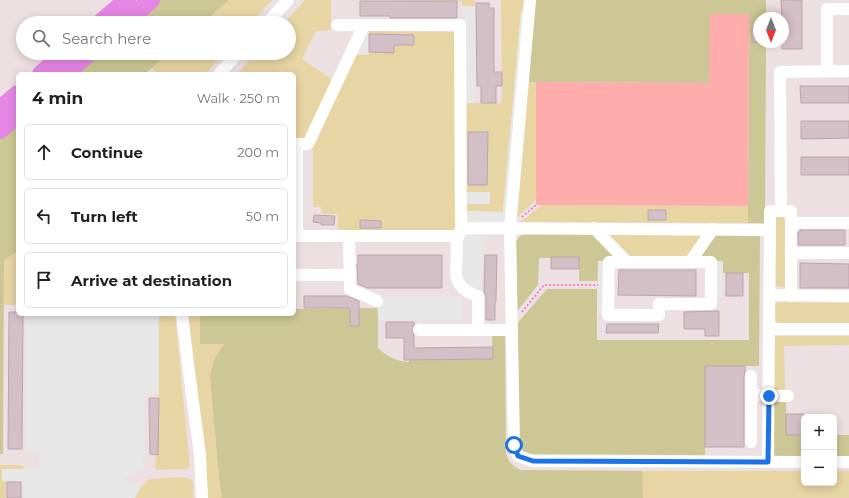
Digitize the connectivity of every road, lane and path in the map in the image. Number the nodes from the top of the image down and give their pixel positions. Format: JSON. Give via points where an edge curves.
{"nodes":[{"id":1,"x":127,"y":0,"type":"edge"},
{"id":2,"x":151,"y":0,"type":"edge"},
{"id":3,"x":288,"y":0,"type":"edge"},
{"id":4,"x":530,"y":0,"type":"edge"},
{"id":5,"x":849,"y":9,"type":"edge"},
{"id":6,"x":108,"y":16,"type":"edge"},
{"id":7,"x":133,"y":16,"type":"edge"},
{"id":8,"x":273,"y":16,"type":"edge"},
{"id":9,"x":337,"y":25,"type":"dead end"},
{"id":10,"x":364,"y":25,"type":"junction"},
{"id":11,"x":57,"y":60,"type":"edge"},
{"id":12,"x":82,"y":60,"type":"edge"},
{"id":13,"x":232,"y":60,"type":"edge"},
{"id":14,"x":849,"y":71,"type":"edge"},
{"id":15,"x":43,"y":72,"type":"edge"},
{"id":16,"x":67,"y":72,"type":"edge"},
{"id":17,"x":221,"y":72,"type":"edge"},
{"id":18,"x":827,"y":72,"type":"junction"},
{"id":19,"x":16,"y":96,"type":"edge"},
{"id":20,"x":0,"y":109,"type":"edge"},
{"id":21,"x":16,"y":116,"type":"edge"},
{"id":22,"x":0,"y":130,"type":"edge"},
{"id":23,"x":296,"y":144,"type":"edge"},
{"id":24,"x":296,"y":190,"type":"edge"},
{"id":25,"x":536,"y":205,"type":"dead end"},
{"id":26,"x":780,"y":211,"type":"junction"},
{"id":27,"x":791,"y":224,"type":"junction"},
{"id":28,"x":849,"y":224,"type":"edge"},
{"id":29,"x":510,"y":228,"type":"junction"},
{"id":30,"x":594,"y":228,"type":"junction"},
{"id":31,"x":713,"y":229,"type":"junction"},
{"id":32,"x":770,"y":230,"type":"junction"},
{"id":33,"x":459,"y":232,"type":"junction"},
{"id":34,"x":349,"y":236,"type":"junction"},
{"id":35,"x":849,"y":253,"type":"edge"},
{"id":36,"x":791,"y":254,"type":"junction"},
{"id":37,"x":627,"y":262,"type":"junction"},
{"id":38,"x":690,"y":262,"type":"junction"},
{"id":39,"x":296,"y":275,"type":"edge"},
{"id":40,"x":350,"y":275,"type":"junction"},
{"id":41,"x":609,"y":285,"type":"junction"},
{"id":42,"x":769,"y":296,"type":"junction"},
{"id":43,"x":791,"y":296,"type":"junction"},
{"id":44,"x":849,"y":296,"type":"edge"},
{"id":45,"x":377,"y":301,"type":"dead end"},
{"id":46,"x":182,"y":316,"type":"edge"},
{"id":47,"x":512,"y":327,"type":"junction"},
{"id":48,"x":769,"y":329,"type":"junction"},
{"id":49,"x":849,"y":329,"type":"edge"},
{"id":50,"x":419,"y":330,"type":"dead end"},
{"id":51,"x":478,"y":330,"type":"junction"},
{"id":52,"x":751,"y":376,"type":"dead end"},
{"id":53,"x":751,"y":395,"type":"junction"},
{"id":54,"x":769,"y":396,"type":"junction"},
{"id":55,"x":788,"y":396,"type":"dead end"},
{"id":56,"x":751,"y":442,"type":"dead end"},
{"id":57,"x":768,"y":462,"type":"junction"},
{"id":58,"x":801,"y":462,"type":"edge"},
{"id":59,"x":837,"y":462,"type":"edge"},
{"id":60,"x":849,"y":462,"type":"edge"},
{"id":61,"x":202,"y":498,"type":"edge"}],
"edges":[{"from":1,"to":6,"type":"highway"},
{"from":2,"to":7,"type":"highway"},
{"from":3,"to":8,"type":"street"},
{"from":4,"to":29,"type":"street"},
{"from":5,"to":18,"type":"street","via":[[826,9]]},
{"from":9,"to":10,"type":"street"},
{"from":10,"to":23,"type":"street","via":[[308,144]]},
{"from":10,"to":33,"type":"street","via":[[460,25]]},
{"from":11,"to":15,"type":"highway"},
{"from":12,"to":16,"type":"highway"},
{"from":13,"to":17,"type":"street"},
{"from":14,"to":18,"type":"street"},
{"from":18,"to":26,"type":"street","via":[[780,72]]},
{"from":19,"to":20,"type":"highway"},
{"from":21,"to":22,"type":"highway"},
{"from":24,"to":34,"type":"street","via":[[297,236]]},
{"from":25,"to":29,"type":"path"},
{"from":26,"to":27,"type":"street","via":[[791,211]]},
{"from":26,"to":32,"type":"street","via":[[770,211]]},
{"from":27,"to":28,"type":"street"},
{"from":27,"to":36,"type":"street"},
{"from":29,"to":30,"type":"street"},
{"from":29,"to":33,"type":"street"},
{"from":29,"to":47,"type":"street"},
{"from":30,"to":31,"type":"street"},
{"from":30,"to":37,"type":"street"},
{"from":31,"to":32,"type":"street"},
{"from":31,"to":38,"type":"street"},
{"from":32,"to":42,"type":"street"},
{"from":33,"to":34,"type":"street"},
{"from":33,"to":51,"type":"street","via":[[457,280],[463,289],[478,296]]},
{"from":34,"to":40,"type":"street"},
{"from":35,"to":36,"type":"street"},
{"from":36,"to":43,"type":"street"},
{"from":37,"to":38,"type":"street"},
{"from":37,"to":41,"type":"street","via":[[609,262]]},
{"from":38,"to":41,"type":"street","via":[[711,262],[711,304],[659,304],[659,315],[608,315]]},
{"from":39,"to":40,"type":"street"},
{"from":40,"to":45,"type":"street","via":[[350,289]]},
{"from":41,"to":47,"type":"path","via":[[544,285]]},
{"from":42,"to":43,"type":"street"},
{"from":42,"to":48,"type":"street"},
{"from":43,"to":44,"type":"street"},
{"from":46,"to":61,"type":"street","via":[[200,455]]},
{"from":47,"to":51,"type":"street"},
{"from":47,"to":57,"type":"street","via":[[514,445],[518,456],[533,461]]},
{"from":48,"to":49,"type":"street"},
{"from":48,"to":54,"type":"street"},
{"from":50,"to":51,"type":"street"},
{"from":52,"to":53,"type":"street"},
{"from":53,"to":54,"type":"street"},
{"from":53,"to":56,"type":"street"},
{"from":54,"to":55,"type":"street"},
{"from":54,"to":57,"type":"street"},
{"from":57,"to":58,"type":"street"},
{"from":59,"to":60,"type":"street"}]}
